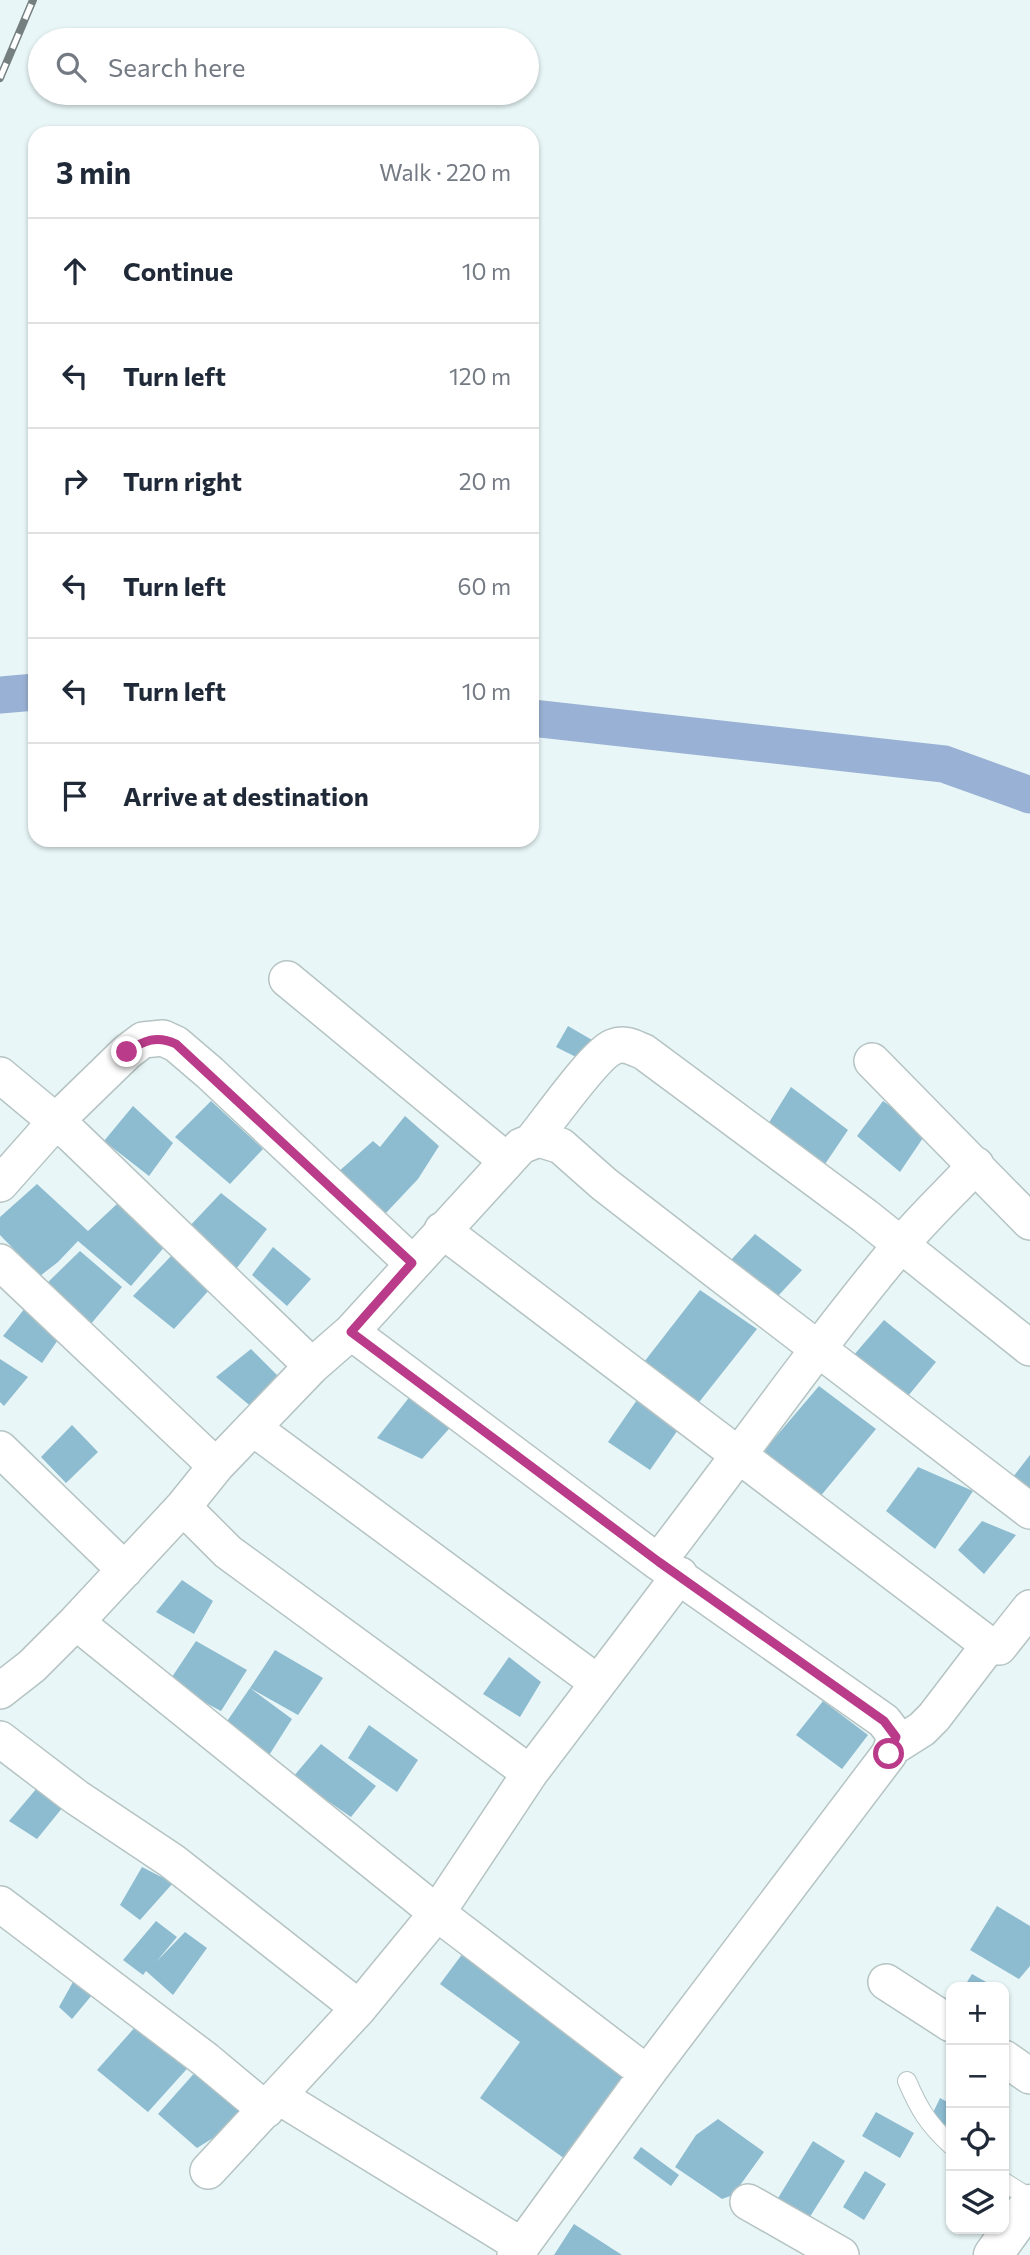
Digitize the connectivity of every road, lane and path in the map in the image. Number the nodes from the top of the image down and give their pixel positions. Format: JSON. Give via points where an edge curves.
{"nodes":[{"id":1,"x":287,"y":979,"type":"dead end"},
{"id":2,"x":872,"y":1060,"type":"dead end"},
{"id":3,"x":0,"y":1075,"type":"edge"},
{"id":4,"x":56,"y":1121,"type":"junction"},
{"id":5,"x":519,"y":1152,"type":"junction"},
{"id":6,"x":976,"y":1165,"type":"junction"},
{"id":7,"x":0,"y":1184,"type":"edge"},
{"id":8,"x":1030,"y":1222,"type":"edge"},
{"id":9,"x":442,"y":1230,"type":"junction"},
{"id":10,"x":901,"y":1245,"type":"junction"},
{"id":11,"x":0,"y":1262,"type":"edge"},
{"id":12,"x":412,"y":1263,"type":"junction"},
{"id":13,"x":351,"y":1332,"type":"junction"},
{"id":14,"x":1030,"y":1348,"type":"edge"},
{"id":15,"x":817,"y":1349,"type":"junction"},
{"id":16,"x":312,"y":1366,"type":"junction"},
{"id":17,"x":253,"y":1428,"type":"junction"},
{"id":18,"x":0,"y":1449,"type":"edge"},
{"id":19,"x":740,"y":1455,"type":"junction"},
{"id":20,"x":216,"y":1466,"type":"junction"},
{"id":21,"x":183,"y":1507,"type":"junction"},
{"id":22,"x":1030,"y":1511,"type":"edge"},
{"id":23,"x":669,"y":1568,"type":"junction"},
{"id":24,"x":125,"y":1570,"type":"junction"},
{"id":25,"x":1030,"y":1608,"type":"edge"},
{"id":26,"x":76,"y":1622,"type":"junction"},
{"id":27,"x":989,"y":1645,"type":"junction"},
{"id":28,"x":7,"y":1671,"type":"edge"},
{"id":29,"x":598,"y":1683,"type":"junction"},
{"id":30,"x":0,"y":1739,"type":"edge"},
{"id":31,"x":892,"y":1748,"type":"junction"},
{"id":32,"x":530,"y":1773,"type":"junction"},
{"id":33,"x":0,"y":1904,"type":"edge"},
{"id":34,"x":437,"y":1913,"type":"junction"},
{"id":35,"x":886,"y":1982,"type":"dead end"},
{"id":36,"x":359,"y":2008,"type":"junction"},
{"id":37,"x":946,"y":2021,"type":"edge"},
{"id":38,"x":1009,"y":2062,"type":"edge"},
{"id":39,"x":649,"y":2071,"type":"junction"},
{"id":40,"x":1030,"y":2076,"type":"edge"},
{"id":41,"x":907,"y":2081,"type":"dead end"},
{"id":42,"x":272,"y":2103,"type":"junction"},
{"id":43,"x":946,"y":2141,"type":"edge"},
{"id":44,"x":208,"y":2171,"type":"dead end"},
{"id":45,"x":1009,"y":2185,"type":"edge"},
{"id":46,"x":1030,"y":2199,"type":"edge"},
{"id":47,"x":748,"y":2202,"type":"dead end"},
{"id":48,"x":1030,"y":2204,"type":"edge"},
{"id":49,"x":518,"y":2251,"type":"edge"},
{"id":50,"x":841,"y":2255,"type":"edge"},
{"id":51,"x":993,"y":2255,"type":"edge"}],
"edges":[{"from":1,"to":5,"type":"street"},
{"from":2,"to":6,"type":"street"},
{"from":3,"to":4,"type":"street"},
{"from":4,"to":7,"type":"street"},
{"from":4,"to":12,"type":"street","via":[[127,1052],[143,1040],[163,1038],[210,1073]]},
{"from":4,"to":16,"type":"street"},
{"from":5,"to":9,"type":"street"},
{"from":5,"to":10,"type":"street","via":[[598,1057],[613,1047],[627,1045],[644,1052]]},
{"from":5,"to":15,"type":"street","via":[[540,1139],[561,1146]]},
{"from":6,"to":8,"type":"street"},
{"from":6,"to":10,"type":"street"},
{"from":9,"to":12,"type":"street"},
{"from":9,"to":19,"type":"street"},
{"from":10,"to":14,"type":"street"},
{"from":10,"to":15,"type":"street"},
{"from":11,"to":20,"type":"street"},
{"from":12,"to":13,"type":"street"},
{"from":13,"to":16,"type":"street"},
{"from":13,"to":23,"type":"street"},
{"from":15,"to":19,"type":"street"},
{"from":15,"to":22,"type":"street"},
{"from":16,"to":17,"type":"street"},
{"from":17,"to":20,"type":"street"},
{"from":17,"to":29,"type":"street"},
{"from":18,"to":24,"type":"street"},
{"from":19,"to":23,"type":"street"},
{"from":19,"to":27,"type":"street"},
{"from":20,"to":21,"type":"street"},
{"from":21,"to":24,"type":"street"},
{"from":21,"to":32,"type":"street","via":[[228,1552]]},
{"from":23,"to":29,"type":"street"},
{"from":23,"to":31,"type":"street","via":[[884,1721],[896,1737]]},
{"from":24,"to":26,"type":"street"},
{"from":25,"to":27,"type":"street","via":[[999,1647]]},
{"from":26,"to":28,"type":"street","via":[[32,1666]]},
{"from":26,"to":34,"type":"street"},
{"from":27,"to":31,"type":"street","via":[[934,1717]]},
{"from":29,"to":32,"type":"street"},
{"from":30,"to":36,"type":"street","via":[[172,1861]]},
{"from":31,"to":39,"type":"street"},
{"from":32,"to":34,"type":"street"},
{"from":33,"to":42,"type":"street","via":[[206,2060]]},
{"from":34,"to":36,"type":"street"},
{"from":34,"to":39,"type":"street"},
{"from":35,"to":37,"type":"street"},
{"from":36,"to":42,"type":"street"},
{"from":38,"to":40,"type":"street"},
{"from":39,"to":49,"type":"street"},
{"from":41,"to":43,"type":"lane","via":[[921,2113]]},
{"from":42,"to":44,"type":"street"},
{"from":42,"to":49,"type":"street"},
{"from":45,"to":46,"type":"lane"},
{"from":47,"to":50,"type":"street"},
{"from":48,"to":51,"type":"street"}]}
